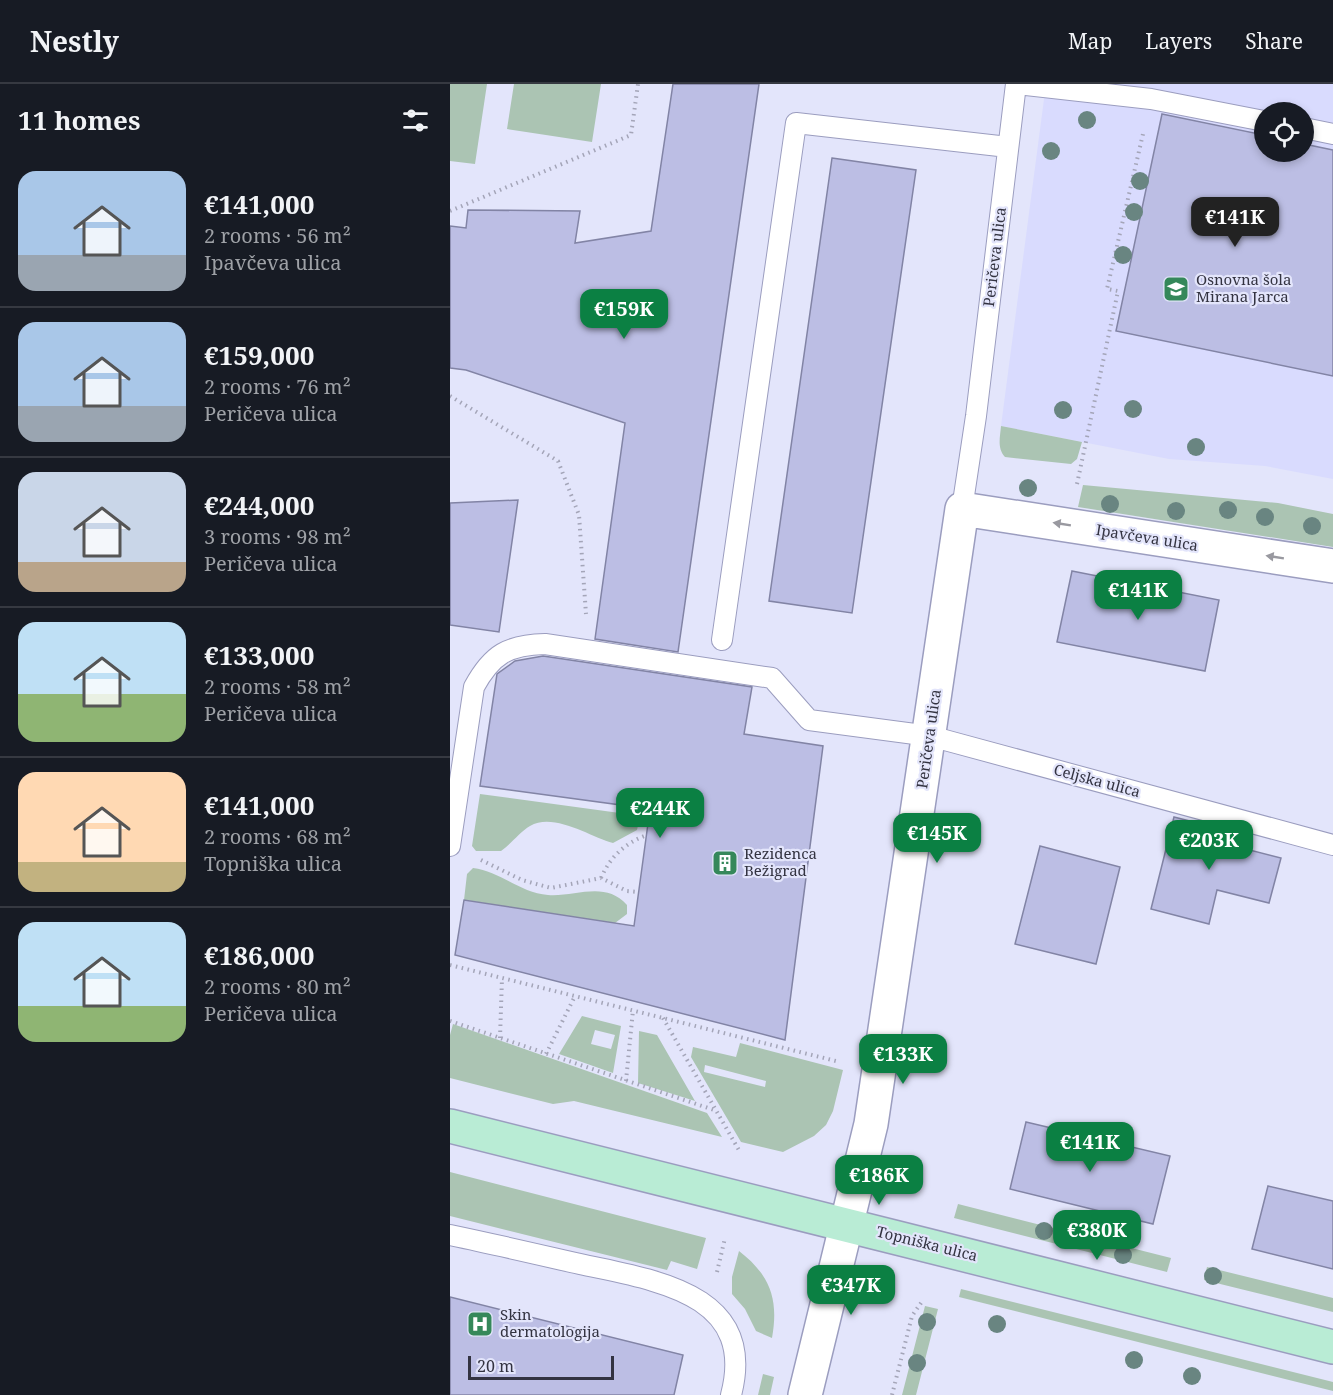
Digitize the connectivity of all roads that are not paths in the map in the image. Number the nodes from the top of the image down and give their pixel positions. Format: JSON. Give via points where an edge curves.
{"nodes":[{"id":1,"x":1016,"y":84,"type":"edge"},
{"id":2,"x":1254,"y":119,"type":"edge"},
{"id":3,"x":1314,"y":130,"type":"edge"},
{"id":4,"x":1333,"y":134,"type":"edge"},
{"id":5,"x":1008,"y":147,"type":"junction"},
{"id":6,"x":962,"y":509,"type":"junction"},
{"id":7,"x":1333,"y":566,"type":"edge"},
{"id":8,"x":722,"y":640,"type":"dead end"},
{"id":9,"x":930,"y":736,"type":"junction"},
{"id":10,"x":1333,"y":845,"type":"edge"},
{"id":11,"x":450,"y":846,"type":"edge"},
{"id":12,"x":450,"y":1126,"type":"edge"},
{"id":13,"x":848,"y":1225,"type":"junction"},
{"id":14,"x":450,"y":1234,"type":"edge"},
{"id":15,"x":1333,"y":1347,"type":"edge"},
{"id":16,"x":731,"y":1395,"type":"edge"},
{"id":17,"x":805,"y":1395,"type":"edge"}],
"edges":[{"from":1,"to":2,"type":"lane","name":"Peričeva ulica","via":[[1151,99]]},
{"from":1,"to":5,"type":"lane","name":"Peričeva ulica"},
{"from":3,"to":4,"type":"lane"},
{"from":5,"to":6,"type":"lane","name":"Peričeva ulica"},
{"from":5,"to":8,"type":"lane","via":[[796,123]]},
{"from":7,"to":6,"type":"street","name":"Ipavčeva ulica","one_way":true},
{"from":6,"to":9,"type":"street","name":"Peričeva ulica"},
{"from":9,"to":10,"type":"lane","name":"Celjska ulica"},
{"from":9,"to":11,"type":"lane","name":"Celjska ulica","via":[[809,720],[772,678],[545,644],[523,645],[494,660],[474,687]]},
{"from":9,"to":13,"type":"street","name":"Peričeva ulica","via":[[871,1124]]},
{"from":12,"to":13,"type":"main road","name":"Topniška ulica"},
{"from":13,"to":15,"type":"main road","name":"Topniška ulica"},
{"from":13,"to":17,"type":"street","name":"Peričeva ulica"},
{"from":14,"to":16,"type":"lane","via":[[654,1281],[688,1293],[713,1311],[728,1331],[735,1359]]}]}
